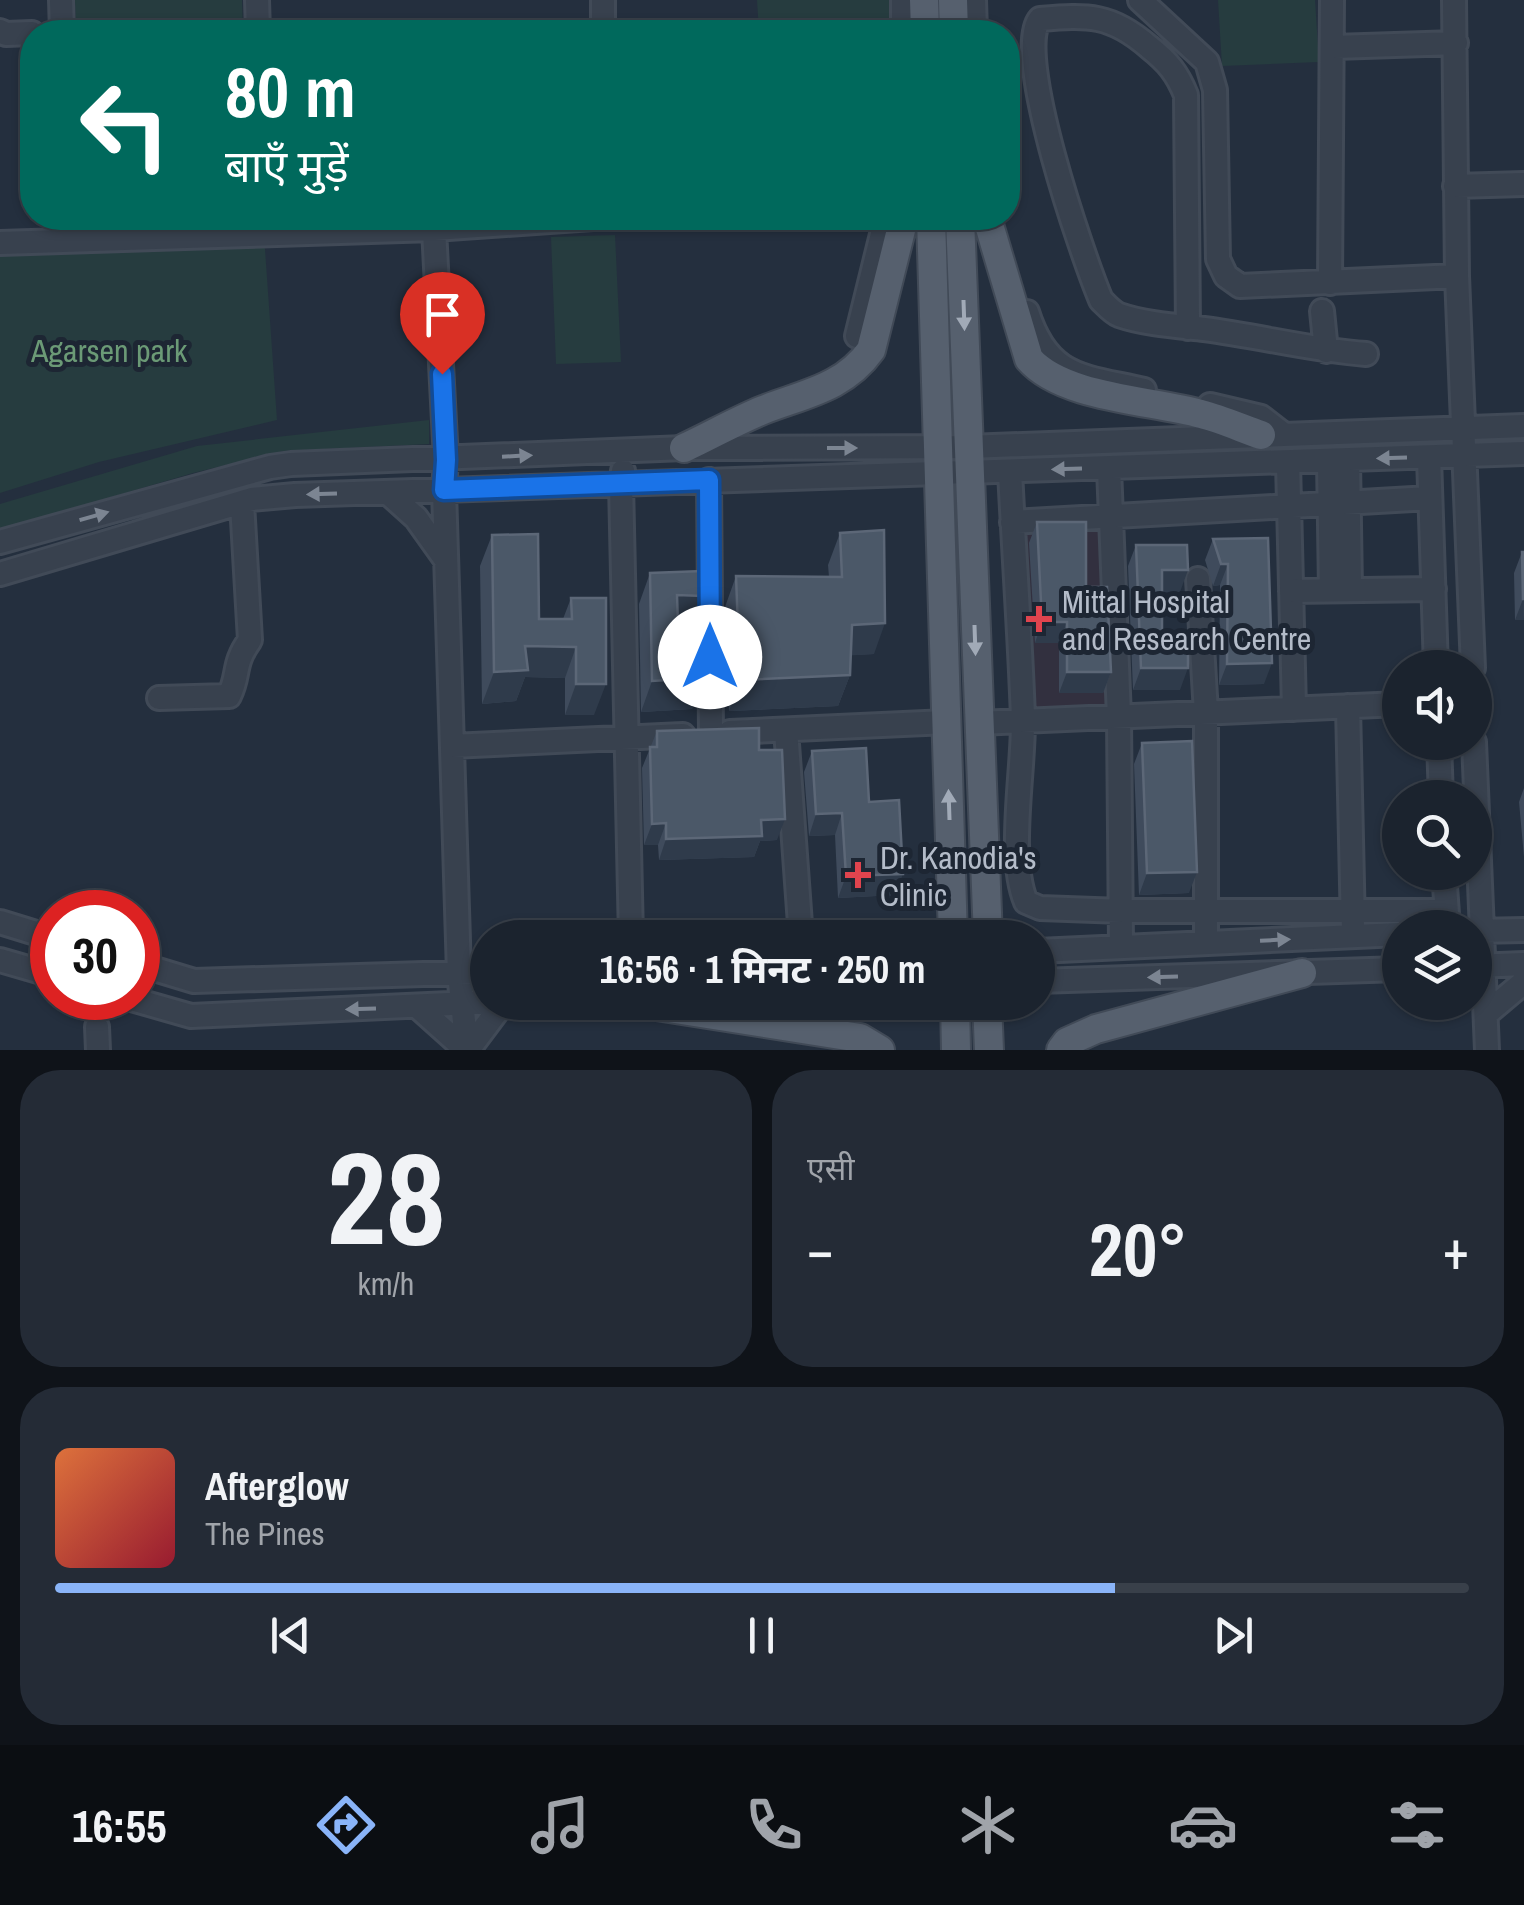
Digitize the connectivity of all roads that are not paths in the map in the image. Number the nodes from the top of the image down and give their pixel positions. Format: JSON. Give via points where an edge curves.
{"nodes":[{"id":1,"x":1140,"y":0,"type":"edge"},
{"id":2,"x":1332,"y":0,"type":"edge"},
{"id":3,"x":1454,"y":0,"type":"edge"},
{"id":4,"x":1456,"y":43,"type":"junction"},
{"id":5,"x":1334,"y":47,"type":"junction"},
{"id":6,"x":1186,"y":110,"type":"junction"},
{"id":7,"x":1216,"y":112,"type":"junction"},
{"id":8,"x":1524,"y":184,"type":"edge"},
{"id":9,"x":1455,"y":186,"type":"junction"},
{"id":10,"x":63,"y":230,"type":"edge"},
{"id":11,"x":434,"y":230,"type":"edge"},
{"id":12,"x":883,"y":230,"type":"edge"},
{"id":13,"x":901,"y":230,"type":"edge"},
{"id":14,"x":930,"y":230,"type":"edge"},
{"id":15,"x":960,"y":230,"type":"edge"},
{"id":16,"x":991,"y":230,"type":"edge"},
{"id":17,"x":1003,"y":230,"type":"edge"},
{"id":18,"x":0,"y":244,"type":"edge"},
{"id":19,"x":1457,"y":276,"type":"junction"},
{"id":20,"x":1330,"y":282,"type":"junction"},
{"id":21,"x":1322,"y":311,"type":"dead end"},
{"id":22,"x":1188,"y":328,"type":"junction"},
{"id":23,"x":857,"y":336,"type":"dead end"},
{"id":24,"x":1326,"y":351,"type":"junction"},
{"id":25,"x":1366,"y":354,"type":"dead end"},
{"id":26,"x":1524,"y":426,"type":"edge"},
{"id":27,"x":1464,"y":427,"type":"junction"},
{"id":28,"x":1272,"y":435,"type":"junction"},
{"id":29,"x":684,"y":448,"type":"junction"},
{"id":30,"x":628,"y":450,"type":"junction"},
{"id":31,"x":1524,"y":453,"type":"edge"},
{"id":32,"x":1464,"y":456,"type":"junction"},
{"id":33,"x":1429,"y":457,"type":"junction"},
{"id":34,"x":446,"y":460,"type":"junction"},
{"id":35,"x":939,"y":460,"type":"junction"},
{"id":36,"x":969,"y":460,"type":"junction"},
{"id":37,"x":1338,"y":460,"type":"junction"},
{"id":38,"x":1288,"y":462,"type":"junction"},
{"id":39,"x":1108,"y":468,"type":"junction"},
{"id":40,"x":1010,"y":471,"type":"junction"},
{"id":41,"x":709,"y":480,"type":"junction"},
{"id":42,"x":621,"y":483,"type":"junction"},
{"id":43,"x":444,"y":490,"type":"junction"},
{"id":44,"x":387,"y":492,"type":"junction"},
{"id":45,"x":1430,"y":498,"type":"junction"},
{"id":46,"x":242,"y":503,"type":"junction"},
{"id":47,"x":1339,"y":503,"type":"junction"},
{"id":48,"x":1289,"y":506,"type":"junction"},
{"id":49,"x":1110,"y":517,"type":"junction"},
{"id":50,"x":1012,"y":522,"type":"junction"},
{"id":51,"x":0,"y":542,"type":"edge"},
{"id":52,"x":446,"y":560,"type":"junction"},
{"id":53,"x":0,"y":574,"type":"edge"},
{"id":54,"x":1198,"y":579,"type":"dead end"},
{"id":55,"x":1340,"y":590,"type":"junction"},
{"id":56,"x":1434,"y":590,"type":"junction"},
{"id":57,"x":1291,"y":591,"type":"junction"},
{"id":58,"x":1436,"y":650,"type":"edge"},
{"id":59,"x":1472,"y":650,"type":"edge"},
{"id":60,"x":159,"y":698,"type":"dead end"},
{"id":61,"x":1382,"y":705,"type":"edge"},
{"id":62,"x":1348,"y":706,"type":"junction"},
{"id":63,"x":1294,"y":709,"type":"junction"},
{"id":64,"x":1206,"y":712,"type":"junction"},
{"id":65,"x":1119,"y":716,"type":"junction"},
{"id":66,"x":1023,"y":721,"type":"junction"},
{"id":67,"x":947,"y":722,"type":"junction"},
{"id":68,"x":978,"y":723,"type":"junction"},
{"id":69,"x":786,"y":730,"type":"junction"},
{"id":70,"x":711,"y":734,"type":"junction"},
{"id":71,"x":625,"y":738,"type":"junction"},
{"id":72,"x":452,"y":746,"type":"junction"},
{"id":73,"x":1474,"y":760,"type":"edge"},
{"id":74,"x":1478,"y":910,"type":"edge"},
{"id":75,"x":1122,"y":911,"type":"junction"},
{"id":76,"x":1207,"y":912,"type":"junction"},
{"id":77,"x":630,"y":920,"type":"edge"},
{"id":78,"x":800,"y":920,"type":"edge"},
{"id":79,"x":952,"y":920,"type":"edge"},
{"id":80,"x":987,"y":920,"type":"edge"},
{"id":81,"x":0,"y":922,"type":"edge"},
{"id":82,"x":1382,"y":922,"type":"edge"},
{"id":83,"x":1353,"y":924,"type":"junction"},
{"id":84,"x":1382,"y":930,"type":"edge"},
{"id":85,"x":1524,"y":930,"type":"edge"},
{"id":86,"x":30,"y":931,"type":"edge"},
{"id":87,"x":1492,"y":931,"type":"edge"},
{"id":88,"x":1206,"y":943,"type":"junction"},
{"id":89,"x":1121,"y":946,"type":"junction"},
{"id":90,"x":1055,"y":950,"type":"edge"},
{"id":91,"x":0,"y":960,"type":"edge"},
{"id":92,"x":1524,"y":964,"type":"edge"},
{"id":93,"x":1492,"y":965,"type":"edge"},
{"id":94,"x":30,"y":969,"type":"edge"},
{"id":95,"x":1382,"y":970,"type":"edge"},
{"id":96,"x":160,"y":971,"type":"edge"},
{"id":97,"x":458,"y":973,"type":"junction"},
{"id":98,"x":470,"y":973,"type":"edge"},
{"id":99,"x":1302,"y":973,"type":"junction"},
{"id":100,"x":1055,"y":980,"type":"edge"},
{"id":101,"x":1524,"y":982,"type":"edge"},
{"id":102,"x":470,"y":1004,"type":"edge"},
{"id":103,"x":1492,"y":1004,"type":"edge"},
{"id":104,"x":463,"y":1005,"type":"junction"},
{"id":105,"x":160,"y":1007,"type":"edge"},
{"id":106,"x":418,"y":1007,"type":"junction"},
{"id":107,"x":490,"y":1020,"type":"edge"},
{"id":108,"x":746,"y":1020,"type":"edge"},
{"id":109,"x":955,"y":1020,"type":"edge"},
{"id":110,"x":988,"y":1020,"type":"edge"},
{"id":111,"x":1482,"y":1020,"type":"edge"},
{"id":112,"x":467,"y":1050,"type":"edge"},
{"id":113,"x":880,"y":1050,"type":"edge"},
{"id":114,"x":956,"y":1050,"type":"edge"},
{"id":115,"x":989,"y":1050,"type":"edge"},
{"id":116,"x":1061,"y":1050,"type":"edge"},
{"id":117,"x":1487,"y":1050,"type":"edge"}],
"edges":[{"from":1,"to":7,"type":"street","via":[[1207,62]]},
{"from":2,"to":5,"type":"street"},
{"from":3,"to":4,"type":"street"},
{"from":4,"to":5,"type":"street"},
{"from":4,"to":9,"type":"street"},
{"from":5,"to":20,"type":"street"},
{"from":6,"to":7,"type":"street"},
{"from":6,"to":22,"type":"street"},
{"from":6,"to":22,"type":"street","via":[[1176,70],[1128,29],[1082,16],[1035,25],[1036,78],[1048,137],[1102,300],[1114,313]]},
{"from":7,"to":20,"type":"street","via":[[1218,259],[1226,276],[1240,286]]},
{"from":8,"to":9,"type":"street"},
{"from":9,"to":19,"type":"street"},
{"from":10,"to":18,"type":"street"},
{"from":11,"to":34,"type":"street"},
{"from":12,"to":23,"type":"street"},
{"from":13,"to":29,"type":"main road","via":[[872,350],[861,365],[830,386]]},
{"from":14,"to":35,"type":"main road"},
{"from":15,"to":36,"type":"main road","one_way":true},
{"from":16,"to":28,"type":"main road","via":[[1030,359],[1042,374]]},
{"from":17,"to":28,"type":"street","via":[[1031,324],[1052,361],[1072,372],[1261,417]]},
{"from":19,"to":20,"type":"street"},
{"from":19,"to":27,"type":"street"},
{"from":21,"to":24,"type":"street"},
{"from":22,"to":24,"type":"street"},
{"from":24,"to":25,"type":"street"},
{"from":26,"to":27,"type":"street"},
{"from":27,"to":28,"type":"street"},
{"from":27,"to":32,"type":"street"},
{"from":28,"to":36,"type":"street"},
{"from":29,"to":30,"type":"street"},
{"from":29,"to":35,"type":"street","one_way":true},
{"from":34,"to":30,"type":"street","one_way":true},
{"from":30,"to":42,"type":"street"},
{"from":31,"to":32,"type":"street"},
{"from":32,"to":33,"type":"street"},
{"from":32,"to":59,"type":"street"},
{"from":33,"to":37,"type":"street","one_way":true},
{"from":33,"to":45,"type":"street"},
{"from":34,"to":43,"type":"street"},
{"from":51,"to":34,"type":"street","one_way":true,"via":[[270,467]]},
{"from":35,"to":36,"type":"street"},
{"from":35,"to":41,"type":"street"},
{"from":35,"to":67,"type":"main road"},
{"from":36,"to":40,"type":"street"},
{"from":36,"to":68,"type":"main road","one_way":true},
{"from":37,"to":38,"type":"street"},
{"from":37,"to":47,"type":"street"},
{"from":38,"to":39,"type":"street"},
{"from":38,"to":48,"type":"street"},
{"from":39,"to":40,"type":"street","one_way":true},
{"from":39,"to":49,"type":"street"},
{"from":40,"to":50,"type":"street"},
{"from":41,"to":42,"type":"street"},
{"from":41,"to":70,"type":"street"},
{"from":42,"to":43,"type":"street"},
{"from":42,"to":71,"type":"street"},
{"from":43,"to":44,"type":"street"},
{"from":43,"to":52,"type":"street"},
{"from":44,"to":46,"type":"street","one_way":true},
{"from":44,"to":52,"type":"street"},
{"from":45,"to":47,"type":"street"},
{"from":45,"to":56,"type":"street"},
{"from":46,"to":53,"type":"street"},
{"from":46,"to":60,"type":"street","via":[[250,640],[237,658],[233,688],[228,696]]},
{"from":47,"to":48,"type":"street"},
{"from":47,"to":55,"type":"street"},
{"from":48,"to":49,"type":"street"},
{"from":48,"to":57,"type":"street"},
{"from":49,"to":50,"type":"street"},
{"from":49,"to":65,"type":"street"},
{"from":50,"to":66,"type":"street"},
{"from":52,"to":72,"type":"street"},
{"from":54,"to":64,"type":"street"},
{"from":55,"to":56,"type":"street"},
{"from":55,"to":57,"type":"street"},
{"from":56,"to":58,"type":"street"},
{"from":57,"to":63,"type":"street"},
{"from":61,"to":62,"type":"street"},
{"from":62,"to":63,"type":"street"},
{"from":62,"to":83,"type":"street"},
{"from":63,"to":64,"type":"street"},
{"from":64,"to":65,"type":"street"},
{"from":64,"to":76,"type":"street"},
{"from":65,"to":66,"type":"street"},
{"from":65,"to":75,"type":"street"},
{"from":66,"to":68,"type":"street"},
{"from":66,"to":75,"type":"street","via":[[1018,862],[1026,902]]},
{"from":67,"to":69,"type":"street"},
{"from":79,"to":67,"type":"main road","one_way":true},
{"from":68,"to":80,"type":"main road"},
{"from":69,"to":70,"type":"street"},
{"from":69,"to":78,"type":"street"},
{"from":70,"to":71,"type":"street"},
{"from":71,"to":72,"type":"street"},
{"from":71,"to":77,"type":"street"},
{"from":72,"to":97,"type":"street"},
{"from":73,"to":74,"type":"street"},
{"from":75,"to":76,"type":"street"},
{"from":75,"to":89,"type":"street"},
{"from":76,"to":83,"type":"street"},
{"from":76,"to":88,"type":"street"},
{"from":81,"to":86,"type":"street"},
{"from":82,"to":83,"type":"street"},
{"from":83,"to":84,"type":"street"},
{"from":88,"to":83,"type":"street","one_way":true},
{"from":85,"to":87,"type":"street"},
{"from":88,"to":89,"type":"street"},
{"from":89,"to":90,"type":"street"},
{"from":91,"to":94,"type":"street"},
{"from":92,"to":93,"type":"street"},
{"from":95,"to":99,"type":"street"},
{"from":96,"to":97,"type":"street","via":[[194,981]]},
{"from":97,"to":98,"type":"street"},
{"from":97,"to":104,"type":"street"},
{"from":99,"to":100,"type":"street","one_way":true},
{"from":99,"to":116,"type":"main road","via":[[1096,1028]]},
{"from":101,"to":103,"type":"street"},
{"from":102,"to":104,"type":"street"},
{"from":104,"to":106,"type":"street"},
{"from":104,"to":112,"type":"street"},
{"from":106,"to":105,"type":"street","one_way":true,"via":[[191,1016]]},
{"from":106,"to":112,"type":"street"},
{"from":107,"to":112,"type":"street"},
{"from":108,"to":113,"type":"main road","via":[[860,1038]]},
{"from":109,"to":114,"type":"main road"},
{"from":110,"to":115,"type":"main road"},
{"from":111,"to":117,"type":"street"}]}
